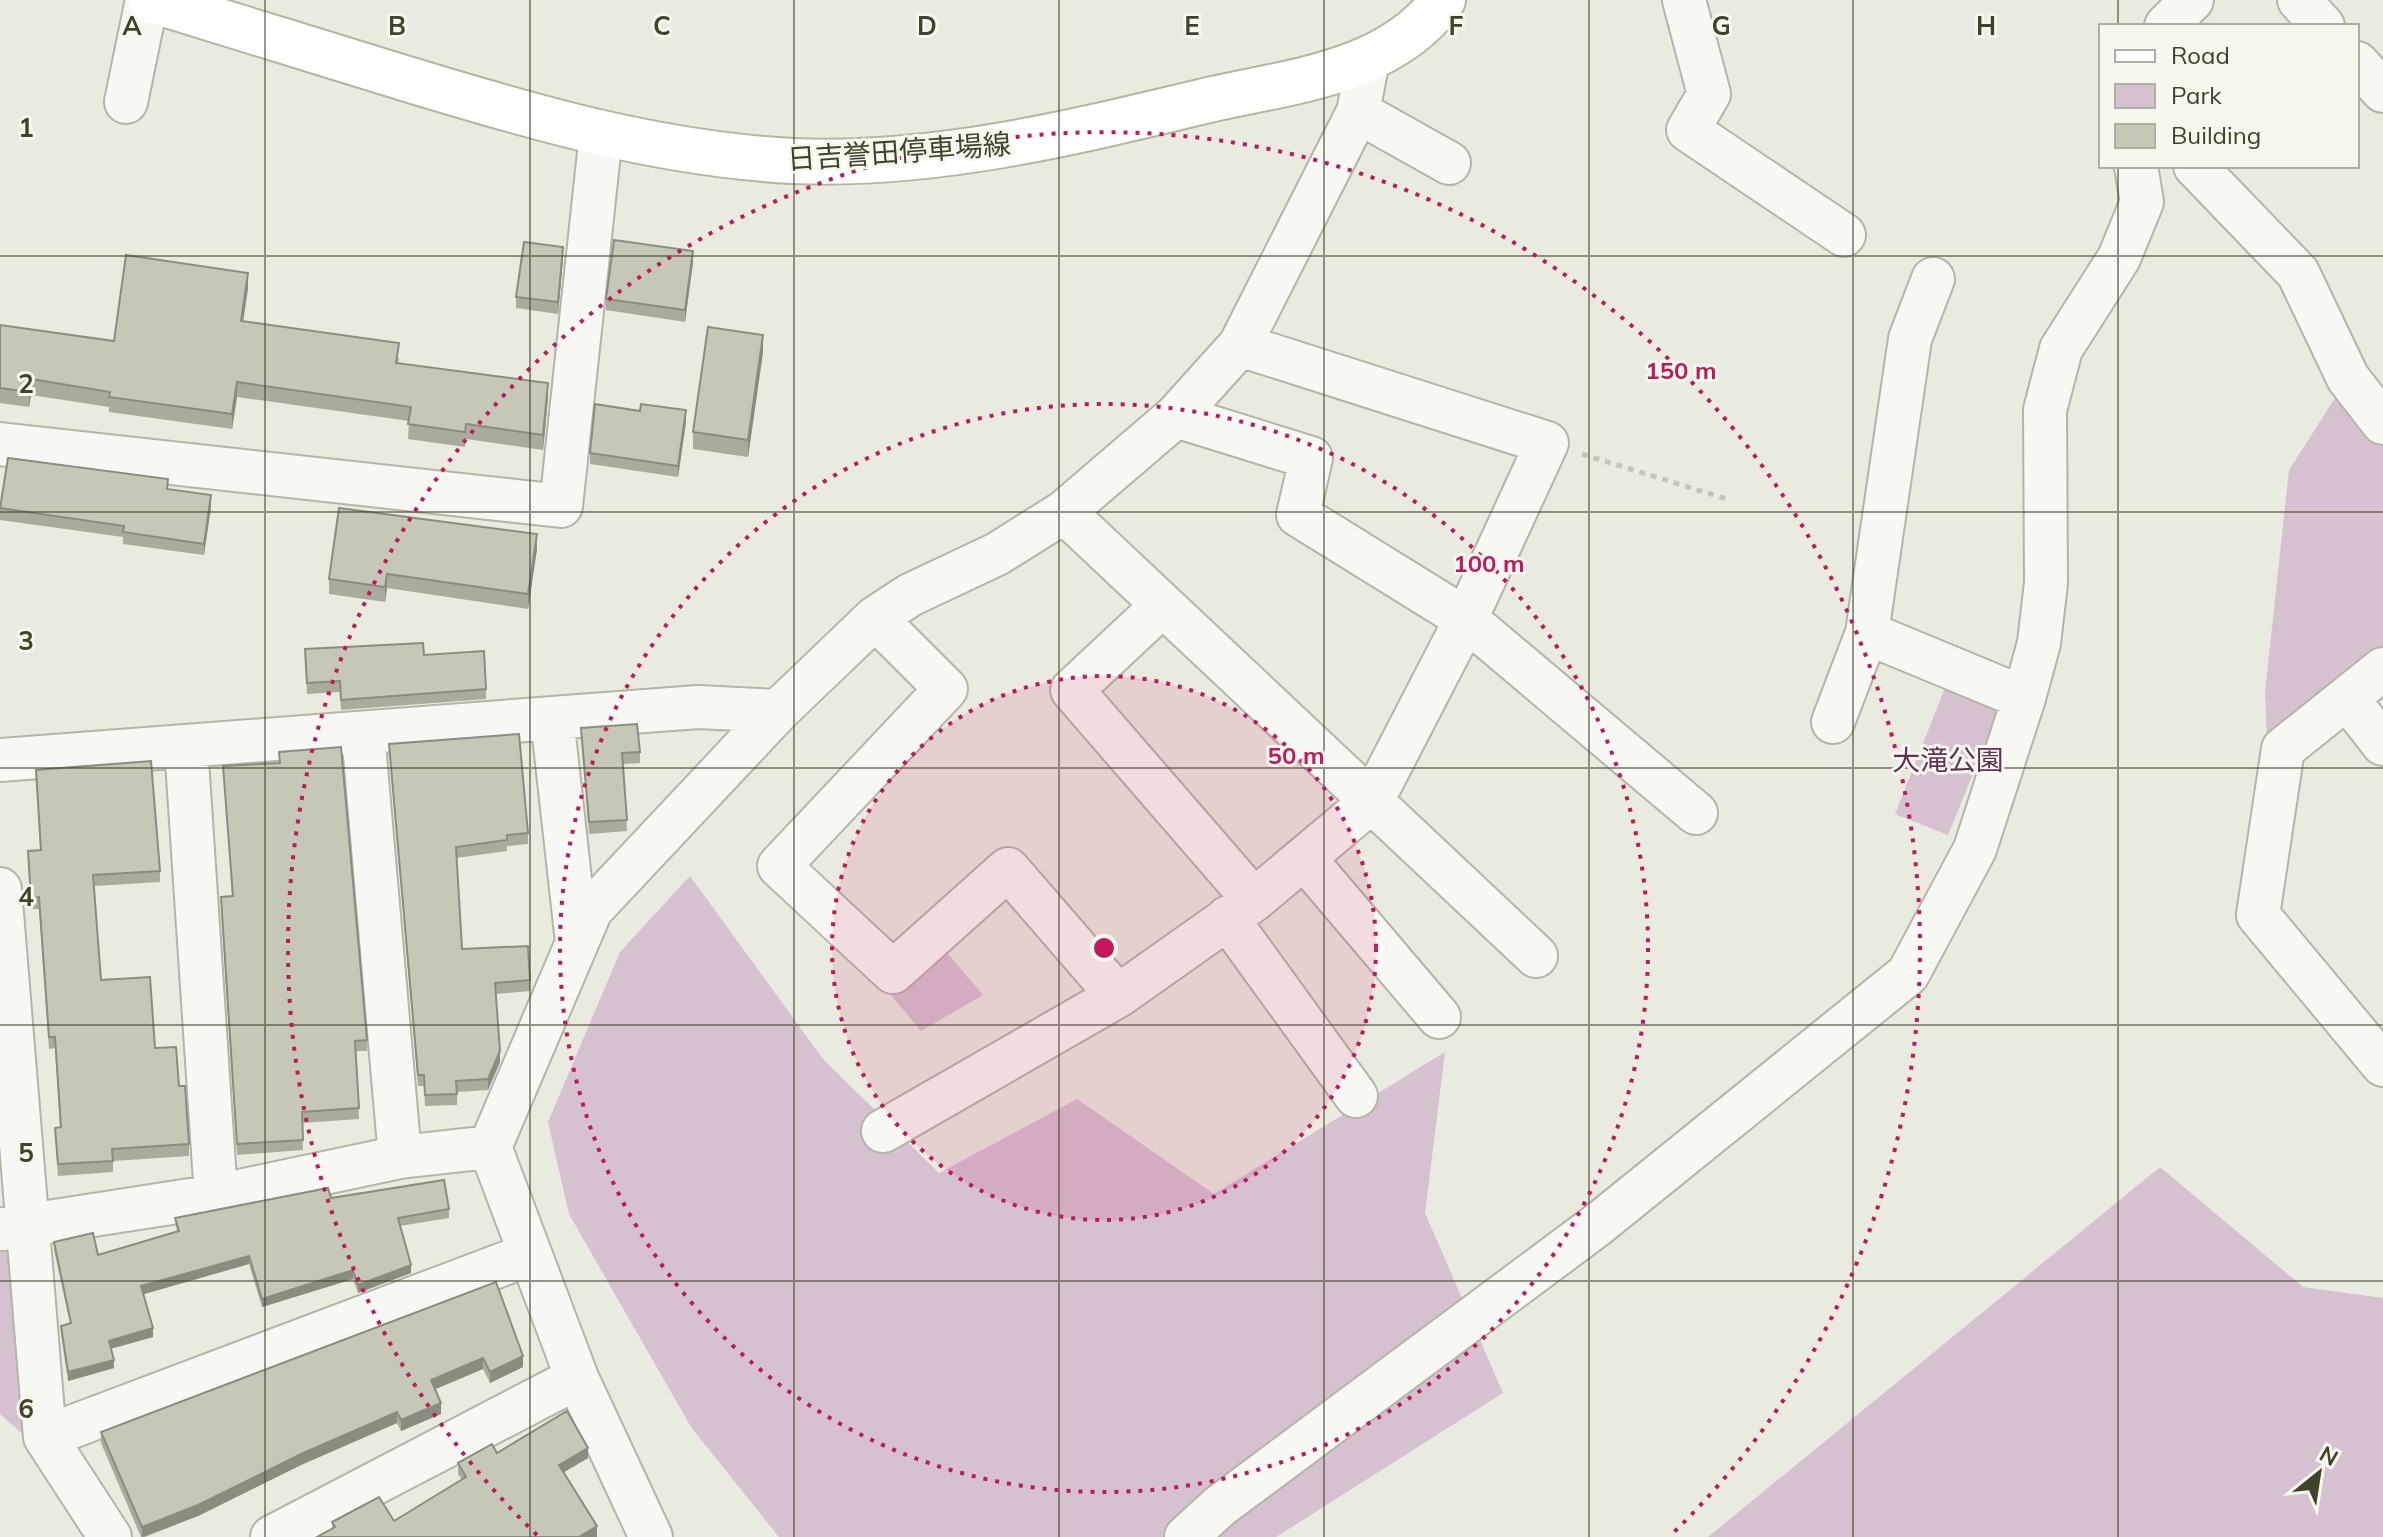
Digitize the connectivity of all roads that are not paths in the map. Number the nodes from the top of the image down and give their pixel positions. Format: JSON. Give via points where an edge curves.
{"nodes":[{"id":1,"x":149,"y":0,"type":"edge"},
{"id":2,"x":1684,"y":0,"type":"edge"},
{"id":3,"x":2192,"y":0,"type":"edge"},
{"id":4,"x":2299,"y":0,"type":"edge"},
{"id":5,"x":1445,"y":2,"type":"edge"},
{"id":6,"x":2168,"y":24,"type":"edge"},
{"id":7,"x":2321,"y":24,"type":"edge"},
{"id":8,"x":1368,"y":60,"type":"junction"},
{"id":9,"x":2359,"y":65,"type":"edge"},
{"id":10,"x":2383,"y":91,"type":"edge"},
{"id":11,"x":126,"y":102,"type":"dead end"},
{"id":12,"x":1358,"y":112,"type":"junction"},
{"id":13,"x":601,"y":134,"type":"junction"},
{"id":14,"x":1449,"y":163,"type":"dead end"},
{"id":15,"x":2136,"y":168,"type":"edge"},
{"id":16,"x":2197,"y":168,"type":"edge"},
{"id":17,"x":1844,"y":235,"type":"dead end"},
{"id":18,"x":1933,"y":279,"type":"dead end"},
{"id":19,"x":1240,"y":345,"type":"junction"},
{"id":20,"x":1176,"y":416,"type":"junction"},
{"id":21,"x":2383,"y":423,"type":"edge"},
{"id":22,"x":0,"y":444,"type":"edge"},
{"id":23,"x":1064,"y":512,"type":"junction"},
{"id":24,"x":1163,"y":605,"type":"junction"},
{"id":25,"x":875,"y":618,"type":"junction"},
{"id":26,"x":1466,"y":619,"type":"junction"},
{"id":27,"x":1867,"y":633,"type":"junction"},
{"id":28,"x":2383,"y":669,"type":"edge"},
{"id":29,"x":2024,"y":698,"type":"junction"},
{"id":30,"x":2347,"y":698,"type":"junction"},
{"id":31,"x":778,"y":711,"type":"junction"},
{"id":32,"x":552,"y":718,"type":"junction"},
{"id":33,"x":1833,"y":722,"type":"dead end"},
{"id":34,"x":363,"y":733,"type":"junction"},
{"id":35,"x":2383,"y":744,"type":"edge"},
{"id":36,"x":186,"y":746,"type":"junction"},
{"id":37,"x":0,"y":760,"type":"edge"},
{"id":38,"x":1372,"y":801,"type":"junction"},
{"id":39,"x":1696,"y":813,"type":"dead end"},
{"id":40,"x":1304,"y":858,"type":"junction"},
{"id":41,"x":0,"y":889,"type":"edge"},
{"id":42,"x":1240,"y":909,"type":"junction"},
{"id":43,"x":577,"y":942,"type":"junction"},
{"id":44,"x":1536,"y":956,"type":"dead end"},
{"id":45,"x":1118,"y":996,"type":"junction"},
{"id":46,"x":1439,"y":1017,"type":"dead end"},
{"id":47,"x":2383,"y":1065,"type":"edge"},
{"id":48,"x":1356,"y":1096,"type":"dead end"},
{"id":49,"x":883,"y":1131,"type":"dead end"},
{"id":50,"x":490,"y":1147,"type":"junction"},
{"id":51,"x":400,"y":1157,"type":"junction"},
{"id":52,"x":216,"y":1196,"type":"junction"},
{"id":53,"x":14,"y":1228,"type":"edge"},
{"id":54,"x":530,"y":1254,"type":"junction"},
{"id":55,"x":577,"y":1378,"type":"junction"},
{"id":56,"x":45,"y":1437,"type":"junction"},
{"id":57,"x":282,"y":1535,"type":"edge"},
{"id":58,"x":110,"y":1537,"type":"edge"},
{"id":59,"x":651,"y":1537,"type":"edge"},
{"id":60,"x":1186,"y":1537,"type":"edge"}],
"edges":[{"from":1,"to":11,"type":"street"},
{"from":1,"to":13,"type":"main road","name":"日吉誉田停車場線","via":[[552,124]]},
{"from":2,"to":17,"type":"street","via":[[1709,94],[1688,130]]},
{"from":3,"to":6,"type":"street"},
{"from":4,"to":7,"type":"street"},
{"from":5,"to":8,"type":"main road","name":"日吉誉田停車場線","via":[[1396,47]]},
{"from":8,"to":12,"type":"street"},
{"from":8,"to":13,"type":"main road","name":"日吉誉田停車場線","via":[[1032,142],[946,153],[796,161],[717,155]]},
{"from":9,"to":10,"type":"street"},
{"from":12,"to":14,"type":"street"},
{"from":12,"to":19,"type":"street"},
{"from":13,"to":22,"type":"street","via":[[561,506]]},
{"from":15,"to":29,"type":"street","via":[[2142,202],[2119,258],[2061,349],[2045,410],[2046,583],[2039,643]]},
{"from":16,"to":21,"type":"street","via":[[2298,273],[2348,378]]},
{"from":18,"to":27,"type":"street","via":[[1910,339]]},
{"from":19,"to":20,"type":"street"},
{"from":19,"to":26,"type":"street","via":[[1547,443]]},
{"from":20,"to":23,"type":"street"},
{"from":20,"to":26,"type":"street","via":[[1311,458],[1298,515]]},
{"from":23,"to":24,"type":"street"},
{"from":23,"to":25,"type":"street"},
{"from":24,"to":38,"type":"street"},
{"from":24,"to":42,"type":"street","via":[[1072,690]]},
{"from":25,"to":31,"type":"street"},
{"from":25,"to":45,"type":"street","via":[[946,689],[779,866],[893,972],[1008,869]]},
{"from":26,"to":38,"type":"street"},
{"from":26,"to":39,"type":"street"},
{"from":27,"to":29,"type":"street"},
{"from":27,"to":33,"type":"street"},
{"from":28,"to":30,"type":"street"},
{"from":29,"to":60,"type":"street","via":[[1975,849],[1908,974],[1596,1226],[1220,1506]]},
{"from":30,"to":35,"type":"street"},
{"from":30,"to":47,"type":"street","via":[[2283,749],[2258,915]]},
{"from":31,"to":32,"type":"street","via":[[698,707]]},
{"from":31,"to":43,"type":"street","via":[[591,910]]},
{"from":32,"to":34,"type":"street"},
{"from":32,"to":43,"type":"street"},
{"from":34,"to":36,"type":"street"},
{"from":34,"to":51,"type":"street"},
{"from":36,"to":37,"type":"street"},
{"from":36,"to":52,"type":"street"},
{"from":38,"to":40,"type":"street"},
{"from":38,"to":44,"type":"street"},
{"from":40,"to":42,"type":"street"},
{"from":40,"to":46,"type":"street"},
{"from":41,"to":53,"type":"street"},
{"from":42,"to":45,"type":"street"},
{"from":42,"to":48,"type":"street"},
{"from":43,"to":50,"type":"street"},
{"from":45,"to":49,"type":"street"},
{"from":50,"to":51,"type":"street"},
{"from":50,"to":54,"type":"street"},
{"from":51,"to":52,"type":"street"},
{"from":52,"to":53,"type":"street"},
{"from":53,"to":56,"type":"street"},
{"from":54,"to":55,"type":"street"},
{"from":54,"to":56,"type":"street"},
{"from":55,"to":57,"type":"street"},
{"from":55,"to":59,"type":"street"},
{"from":56,"to":58,"type":"street"}]}
